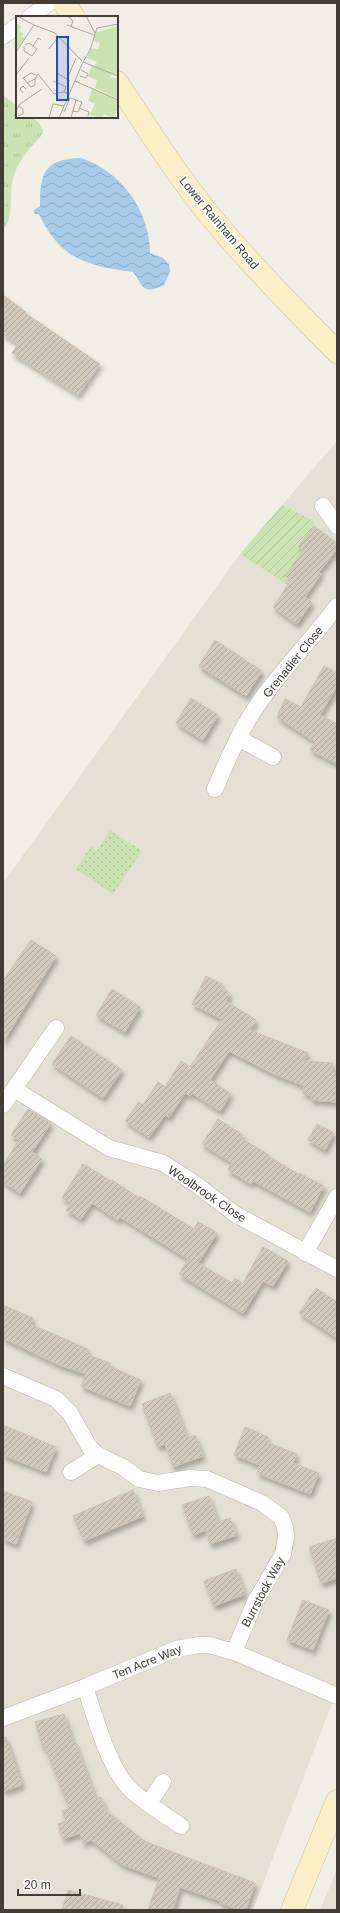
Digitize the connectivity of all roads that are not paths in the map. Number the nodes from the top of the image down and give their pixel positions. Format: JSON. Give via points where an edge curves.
{"nodes":[{"id":1,"x":49,"y":3,"type":"edge"},
{"id":2,"x":64,"y":3,"type":"edge"},
{"id":3,"x":31,"y":16,"type":"edge"},
{"id":4,"x":73,"y":16,"type":"edge"},
{"id":5,"x":16,"y":27,"type":"edge"},
{"id":6,"x":3,"y":36,"type":"edge"},
{"id":7,"x":118,"y":84,"type":"edge"},
{"id":8,"x":337,"y":352,"type":"edge"},
{"id":9,"x":323,"y":506,"type":"dead end"},
{"id":10,"x":337,"y":526,"type":"edge"},
{"id":11,"x":337,"y":606,"type":"edge"},
{"id":12,"x":238,"y":738,"type":"junction"},
{"id":13,"x":273,"y":757,"type":"dead end"},
{"id":14,"x":215,"y":789,"type":"dead end"},
{"id":15,"x":56,"y":1028,"type":"dead end"},
{"id":16,"x":14,"y":1089,"type":"junction"},
{"id":17,"x":3,"y":1105,"type":"edge"},
{"id":18,"x":337,"y":1197,"type":"edge"},
{"id":19,"x":305,"y":1253,"type":"junction"},
{"id":20,"x":337,"y":1269,"type":"edge"},
{"id":21,"x":3,"y":1376,"type":"edge"},
{"id":22,"x":98,"y":1455,"type":"junction"},
{"id":23,"x":71,"y":1472,"type":"dead end"},
{"id":24,"x":234,"y":1652,"type":"junction"},
{"id":25,"x":85,"y":1687,"type":"junction"},
{"id":26,"x":337,"y":1696,"type":"edge"},
{"id":27,"x":3,"y":1718,"type":"edge"},
{"id":28,"x":163,"y":1782,"type":"dead end"},
{"id":29,"x":337,"y":1801,"type":"edge"},
{"id":30,"x":149,"y":1803,"type":"junction"},
{"id":31,"x":181,"y":1826,"type":"dead end"},
{"id":32,"x":292,"y":1910,"type":"edge"}],
"edges":[{"from":1,"to":3,"type":"street"},
{"from":2,"to":4,"type":"street"},
{"from":5,"to":6,"type":"street"},
{"from":7,"to":8,"type":"street","name":"Lower Rainham Road","via":[[206,211]]},
{"from":9,"to":10,"type":"street"},
{"from":11,"to":12,"type":"street","name":"Grenadier Close","via":[[314,637],[284,670],[249,718]]},
{"from":12,"to":13,"type":"street"},
{"from":12,"to":14,"type":"street","name":"Grenadier Close"},
{"from":15,"to":16,"type":"street"},
{"from":16,"to":17,"type":"street"},
{"from":16,"to":19,"type":"street","name":"Woolbrook Close","via":[[109,1148],[163,1163],[235,1214]]},
{"from":18,"to":19,"type":"street"},
{"from":19,"to":20,"type":"street","name":"Woolbrook Close"},
{"from":21,"to":22,"type":"street","name":"Burrstock Way","via":[[56,1399],[70,1413],[82,1436]]},
{"from":22,"to":23,"type":"street"},
{"from":22,"to":24,"type":"street","name":"Burrstock Way","via":[[148,1482],[169,1483],[190,1478],[207,1479],[262,1503],[281,1517],[286,1536],[283,1554],[256,1602]]},
{"from":24,"to":25,"type":"street","name":"Ten Acre Way","via":[[209,1645],[184,1647]]},
{"from":24,"to":26,"type":"street","name":"Ten Acre Way"},
{"from":25,"to":27,"type":"street","name":"Ten Acre Way"},
{"from":25,"to":30,"type":"street","via":[[119,1774],[128,1787]]},
{"from":28,"to":30,"type":"street"},
{"from":29,"to":32,"type":"street"},
{"from":30,"to":31,"type":"street"}]}
